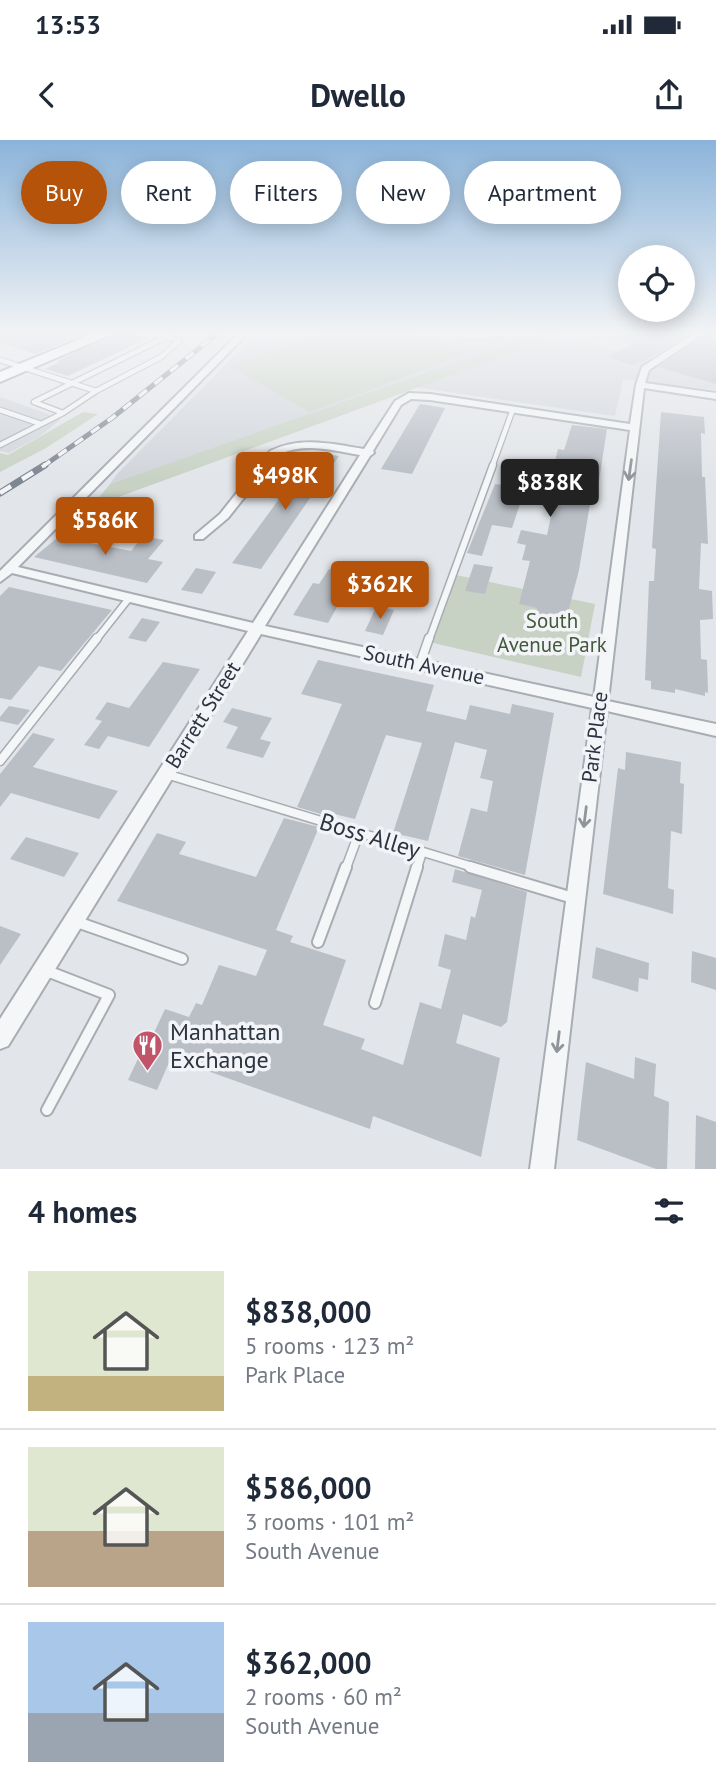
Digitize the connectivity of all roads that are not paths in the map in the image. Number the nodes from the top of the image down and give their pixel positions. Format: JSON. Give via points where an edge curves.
{"nodes":[{"id":1,"x":65,"y":382,"type":"edge"},
{"id":2,"x":75,"y":382,"type":"edge"},
{"id":3,"x":113,"y":382,"type":"edge"},
{"id":4,"x":195,"y":382,"type":"edge"},
{"id":5,"x":641,"y":382,"type":"edge"},
{"id":6,"x":71,"y":384,"type":"junction"},
{"id":7,"x":640,"y":385,"type":"junction"},
{"id":8,"x":96,"y":391,"type":"junction"},
{"id":9,"x":716,"y":396,"type":"edge"},
{"id":10,"x":513,"y":409,"type":"junction"},
{"id":11,"x":0,"y":410,"type":"edge"},
{"id":12,"x":63,"y":413,"type":"junction"},
{"id":13,"x":41,"y":424,"type":"junction"},
{"id":14,"x":636,"y":428,"type":"junction"},
{"id":15,"x":0,"y":445,"type":"edge"},
{"id":16,"x":369,"y":453,"type":"junction"},
{"id":17,"x":199,"y":537,"type":"dead end"},
{"id":18,"x":5,"y":573,"type":"edge"},
{"id":19,"x":130,"y":597,"type":"junction"},
{"id":20,"x":257,"y":629,"type":"junction"},
{"id":21,"x":420,"y":664,"type":"junction"},
{"id":22,"x":600,"y":703,"type":"junction"},
{"id":23,"x":716,"y":730,"type":"edge"},
{"id":24,"x":0,"y":761,"type":"edge"},
{"id":25,"x":166,"y":774,"type":"junction"},
{"id":26,"x":359,"y":833,"type":"junction"},
{"id":27,"x":422,"y":852,"type":"junction"},
{"id":28,"x":575,"y":898,"type":"junction"},
{"id":29,"x":73,"y":921,"type":"junction"},
{"id":30,"x":318,"y":942,"type":"dead end"},
{"id":31,"x":182,"y":959,"type":"dead end"},
{"id":32,"x":43,"y":969,"type":"junction"},
{"id":33,"x":375,"y":1003,"type":"dead end"},
{"id":34,"x":0,"y":1038,"type":"edge"},
{"id":35,"x":47,"y":1110,"type":"dead end"},
{"id":36,"x":542,"y":1169,"type":"edge"}],
"edges":[{"from":1,"to":6,"type":"lane"},
{"from":2,"to":6,"type":"lane"},
{"from":3,"to":8,"type":"lane"},
{"from":4,"to":18,"type":"street"},
{"from":5,"to":7,"type":"street"},
{"from":6,"to":8,"type":"lane"},
{"from":6,"to":12,"type":"lane","via":[[34,401]]},
{"from":7,"to":9,"type":"street"},
{"from":7,"to":14,"type":"street","name":"Park Place"},
{"from":8,"to":12,"type":"lane"},
{"from":10,"to":14,"type":"street"},
{"from":10,"to":16,"type":"street","name":"Barrett Street","via":[[409,396],[398,403]]},
{"from":10,"to":21,"type":"lane"},
{"from":11,"to":13,"type":"lane"},
{"from":12,"to":13,"type":"lane"},
{"from":13,"to":15,"type":"lane"},
{"from":14,"to":22,"type":"street","name":"Park Place","one_way":true},
{"from":16,"to":17,"type":"street","via":[[305,444],[282,448]]},
{"from":16,"to":20,"type":"street","name":"Barrett Street"},
{"from":18,"to":19,"type":"street","name":"South Avenue"},
{"from":19,"to":20,"type":"street","name":"South Avenue"},
{"from":19,"to":24,"type":"lane"},
{"from":20,"to":21,"type":"street","name":"South Avenue"},
{"from":20,"to":25,"type":"street","name":"Barrett Street"},
{"from":21,"to":22,"type":"street","name":"South Avenue"},
{"from":22,"to":23,"type":"street","name":"South Avenue"},
{"from":22,"to":28,"type":"street","name":"Park Place","one_way":true},
{"from":25,"to":26,"type":"lane","name":"Boss Alley"},
{"from":25,"to":29,"type":"street","name":"Barrett Street"},
{"from":26,"to":27,"type":"lane","name":"Boss Alley"},
{"from":26,"to":30,"type":"lane"},
{"from":27,"to":28,"type":"lane","name":"Boss Alley"},
{"from":27,"to":33,"type":"lane"},
{"from":28,"to":36,"type":"street","name":"Park Place","one_way":true},
{"from":29,"to":31,"type":"lane"},
{"from":29,"to":32,"type":"street","name":"Barrett Street"},
{"from":32,"to":34,"type":"street","name":"Barrett Street"},
{"from":32,"to":35,"type":"lane","via":[[109,995]]}]}
